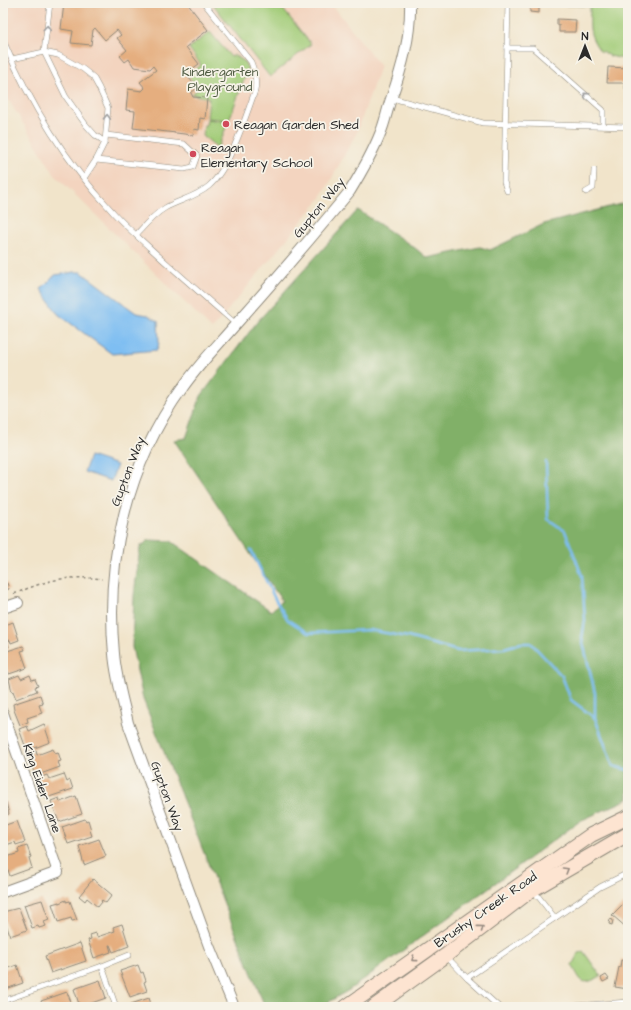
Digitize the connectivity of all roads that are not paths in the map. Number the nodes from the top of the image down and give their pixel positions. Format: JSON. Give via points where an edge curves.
{"nodes":[{"id":1,"x":50,"y":3,"type":"edge"},
{"id":2,"x":204,"y":3,"type":"edge"},
{"id":3,"x":410,"y":3,"type":"edge"},
{"id":4,"x":508,"y":3,"type":"edge"},
{"id":5,"x":3,"y":40,"type":"edge"},
{"id":6,"x":507,"y":48,"type":"junction"},
{"id":7,"x":44,"y":52,"type":"junction"},
{"id":8,"x":12,"y":59,"type":"junction"},
{"id":9,"x":392,"y":98,"type":"junction"},
{"id":10,"x":505,"y":124,"type":"junction"},
{"id":11,"x":603,"y":126,"type":"junction"},
{"id":12,"x":628,"y":127,"type":"edge"},
{"id":13,"x":106,"y":135,"type":"junction"},
{"id":14,"x":105,"y":142,"type":"junction"},
{"id":15,"x":96,"y":160,"type":"junction"},
{"id":16,"x":594,"y":170,"type":"dead end"},
{"id":17,"x":84,"y":178,"type":"junction"},
{"id":18,"x":507,"y":191,"type":"dead end"},
{"id":19,"x":586,"y":192,"type":"dead end"},
{"id":20,"x":136,"y":235,"type":"junction"},
{"id":21,"x":236,"y":324,"type":"junction"},
{"id":22,"x":16,"y":598,"type":"road end"},
{"id":23,"x":3,"y":608,"type":"edge"},
{"id":24,"x":3,"y":713,"type":"edge"},
{"id":25,"x":628,"y":817,"type":"edge"},
{"id":26,"x":628,"y":834,"type":"edge"},
{"id":27,"x":628,"y":873,"type":"edge"},
{"id":28,"x":529,"y":885,"type":"junction"},
{"id":29,"x":3,"y":892,"type":"edge"},
{"id":30,"x":555,"y":918,"type":"junction"},
{"id":31,"x":129,"y":955,"type":"dead end"},
{"id":32,"x":445,"y":956,"type":"junction"},
{"id":33,"x":102,"y":966,"type":"junction"},
{"id":34,"x":467,"y":978,"type":"junction"},
{"id":35,"x":3,"y":1001,"type":"edge"},
{"id":36,"x":628,"y":1002,"type":"edge"},
{"id":37,"x":116,"y":1007,"type":"edge"},
{"id":38,"x":234,"y":1007,"type":"edge"},
{"id":39,"x":346,"y":1007,"type":"edge"},
{"id":40,"x":374,"y":1007,"type":"edge"},
{"id":41,"x":496,"y":1007,"type":"edge"},
{"id":42,"x":499,"y":1007,"type":"edge"},
{"id":43,"x":562,"y":1007,"type":"edge"}],
"edges":[{"from":7,"to":1,"type":"lane","one_way":true},
{"from":2,"to":20,"type":"lane","via":[[252,62],[256,77],[255,91],[219,177],[194,196],[165,208]]},
{"from":3,"to":9,"type":"street","name":"Gupton Way","via":[[407,44],[400,77]]},
{"from":4,"to":6,"type":"lane"},
{"from":5,"to":8,"type":"lane"},
{"from":6,"to":10,"type":"lane"},
{"from":11,"to":6,"type":"lane","one_way":true,"via":[[603,110],[533,48]]},
{"from":7,"to":8,"type":"lane"},
{"from":13,"to":7,"type":"lane","one_way":true,"via":[[108,108],[93,77],[69,60]]},
{"from":7,"to":14,"type":"lane","via":[[66,97],[86,125]]},
{"from":8,"to":17,"type":"lane","via":[[44,122]]},
{"from":9,"to":10,"type":"lane","via":[[483,122]]},
{"from":9,"to":21,"type":"street","name":"Gupton Way","via":[[380,134],[350,191]]},
{"from":10,"to":11,"type":"lane"},
{"from":10,"to":18,"type":"lane","via":[[504,182]]},
{"from":11,"to":12,"type":"lane"},
{"from":13,"to":14,"type":"lane"},
{"from":13,"to":15,"type":"lane","via":[[184,144],[197,156],[193,167],[184,169]]},
{"from":14,"to":15,"type":"lane"},
{"from":15,"to":17,"type":"lane"},
{"from":16,"to":19,"type":"lane","via":[[594,188]]},
{"from":17,"to":20,"type":"lane","via":[[111,211]]},
{"from":20,"to":21,"type":"lane"},
{"from":21,"to":38,"type":"street","name":"Gupton Way","via":[[183,387],[152,438],[138,469],[121,525],[112,594],[114,656],[128,723]]},
{"from":22,"to":23,"type":"street"},
{"from":24,"to":29,"type":"street","name":"King Eider Lane","via":[[58,872]]},
{"from":25,"to":28,"type":"main road","name":"Brushy Creek Road","via":[[591,834]]},
{"from":28,"to":26,"type":"main road","name":"Brushy Creek Road","one_way":true},
{"from":27,"to":30,"type":"lane","via":[[600,887]]},
{"from":28,"to":30,"type":"lane"},
{"from":32,"to":28,"type":"main road","name":"Brushy Creek Road","one_way":true},
{"from":28,"to":39,"type":"main road","name":"Brushy Creek Road","one_way":true},
{"from":30,"to":34,"type":"lane"},
{"from":31,"to":33,"type":"lane"},
{"from":32,"to":34,"type":"lane"},
{"from":32,"to":40,"type":"main road","name":"Brushy Creek Road"},
{"from":33,"to":35,"type":"lane"},
{"from":33,"to":37,"type":"lane"},
{"from":34,"to":42,"type":"lane"},
{"from":36,"to":43,"type":"lane"},
{"from":41,"to":42,"type":"lane"}]}
